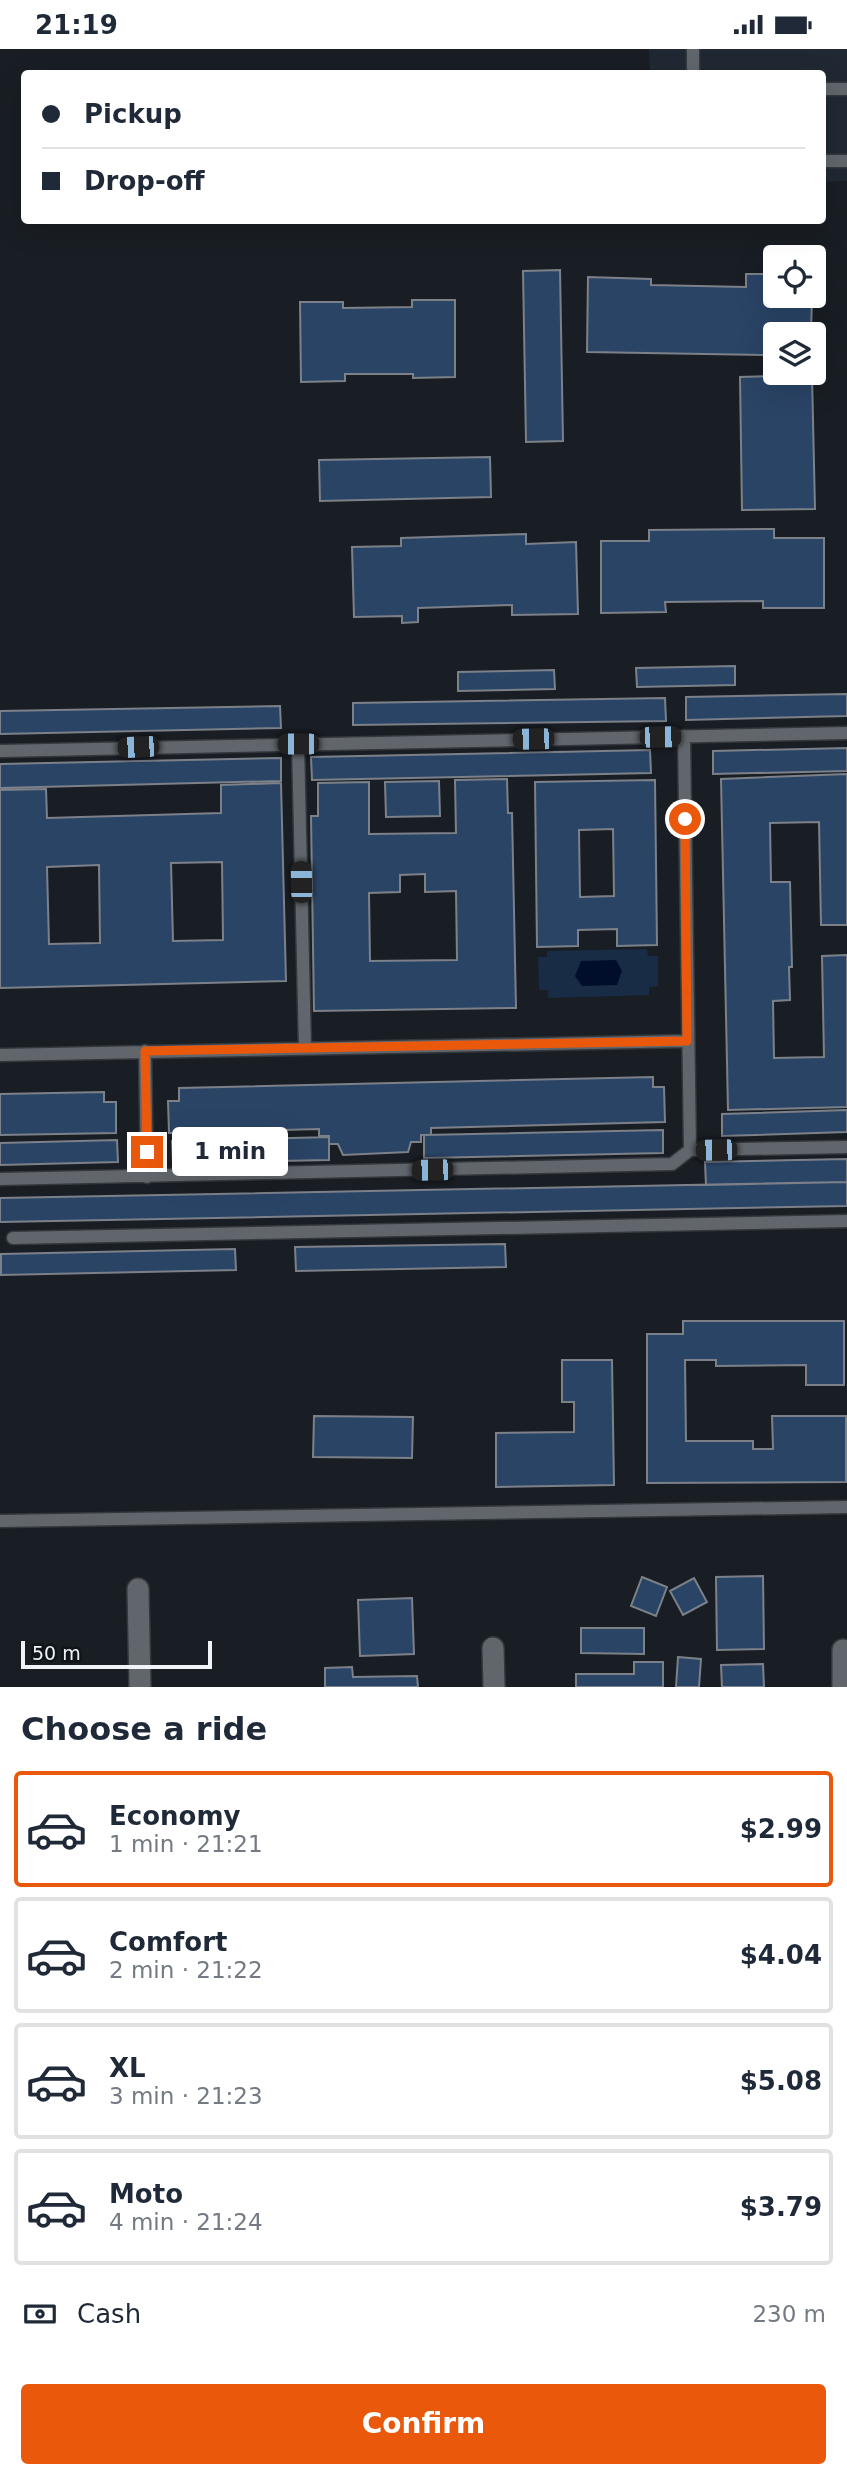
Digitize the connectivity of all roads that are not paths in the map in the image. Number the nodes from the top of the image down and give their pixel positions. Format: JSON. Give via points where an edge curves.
{"nodes":[{"id":1,"x":693,"y":49,"type":"edge"},
{"id":2,"x":693,"y":70,"type":"edge"},
{"id":3,"x":826,"y":89,"type":"edge"},
{"id":4,"x":847,"y":89,"type":"edge"},
{"id":5,"x":826,"y":161,"type":"edge"},
{"id":6,"x":847,"y":161,"type":"edge"},
{"id":7,"x":847,"y":733,"type":"edge"},
{"id":8,"x":684,"y":736,"type":"junction"},
{"id":9,"x":298,"y":744,"type":"junction"},
{"id":10,"x":0,"y":751,"type":"edge"},
{"id":11,"x":687,"y":1041,"type":"junction"},
{"id":12,"x":305,"y":1048,"type":"junction"},
{"id":13,"x":145,"y":1051,"type":"junction"},
{"id":14,"x":0,"y":1055,"type":"edge"},
{"id":15,"x":847,"y":1147,"type":"edge"},
{"id":16,"x":690,"y":1150,"type":"junction"},
{"id":17,"x":147,"y":1177,"type":"junction"},
{"id":18,"x":0,"y":1179,"type":"edge"},
{"id":19,"x":847,"y":1221,"type":"edge"},
{"id":20,"x":13,"y":1238,"type":"dead end"},
{"id":21,"x":847,"y":1507,"type":"edge"},
{"id":22,"x":0,"y":1521,"type":"edge"},
{"id":23,"x":138,"y":1589,"type":"dead end"},
{"id":24,"x":494,"y":1648,"type":"dead end"},
{"id":25,"x":843,"y":1650,"type":"dead end"},
{"id":26,"x":140,"y":1687,"type":"edge"},
{"id":27,"x":494,"y":1687,"type":"edge"},
{"id":28,"x":843,"y":1687,"type":"edge"}],
"edges":[{"from":1,"to":2,"type":"lane"},
{"from":3,"to":4,"type":"lane"},
{"from":5,"to":6,"type":"lane"},
{"from":7,"to":8,"type":"lane"},
{"from":8,"to":9,"type":"lane"},
{"from":8,"to":11,"type":"lane"},
{"from":9,"to":10,"type":"lane"},
{"from":9,"to":12,"type":"lane"},
{"from":11,"to":12,"type":"lane"},
{"from":11,"to":16,"type":"lane"},
{"from":12,"to":13,"type":"lane"},
{"from":13,"to":14,"type":"lane"},
{"from":13,"to":17,"type":"lane"},
{"from":15,"to":16,"type":"lane"},
{"from":16,"to":17,"type":"lane","via":[[672,1164]]},
{"from":17,"to":18,"type":"lane"},
{"from":19,"to":20,"type":"lane"},
{"from":21,"to":22,"type":"lane"},
{"from":23,"to":26,"type":"street"},
{"from":24,"to":27,"type":"street"},
{"from":25,"to":28,"type":"street"}]}
